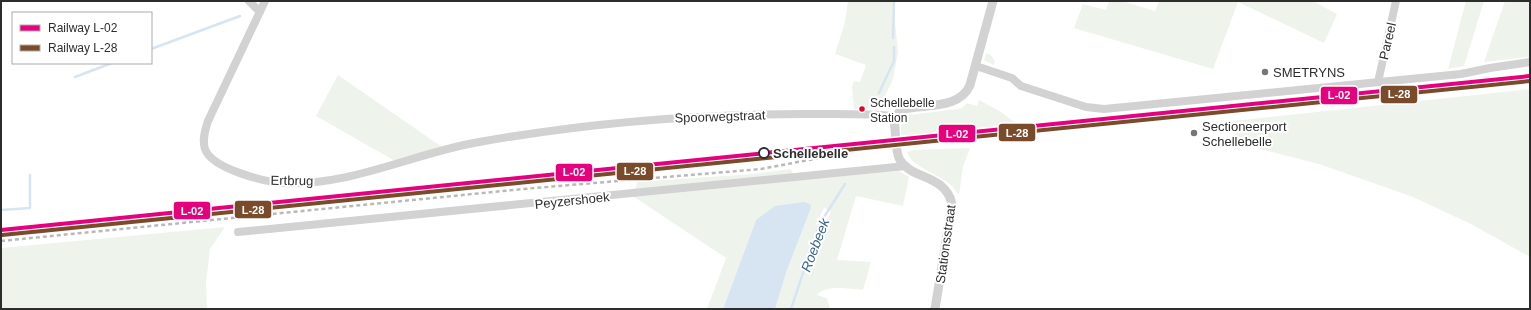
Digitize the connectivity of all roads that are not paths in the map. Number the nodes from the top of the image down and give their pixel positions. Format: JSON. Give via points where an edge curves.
{"nodes":[{"id":1,"x":249,"y":1,"type":"edge"},
{"id":2,"x":265,"y":1,"type":"edge"},
{"id":3,"x":993,"y":1,"type":"edge"},
{"id":4,"x":1396,"y":1,"type":"edge"},
{"id":5,"x":260,"y":12,"type":"junction"},
{"id":6,"x":1530,"y":62,"type":"edge"},
{"id":7,"x":976,"y":66,"type":"junction"},
{"id":8,"x":1378,"y":82,"type":"junction"},
{"id":9,"x":896,"y":116,"type":"junction"},
{"id":10,"x":545,"y":133,"type":"joint"},
{"id":11,"x":906,"y":166,"type":"junction"},
{"id":12,"x":238,"y":232,"type":"dead end"},
{"id":13,"x":935,"y":309,"type":"edge"}],
"edges":[{"from":1,"to":5,"type":"street"},
{"from":2,"to":5,"type":"street","name":"Ertbrug"},
{"from":3,"to":7,"type":"street"},
{"from":4,"to":8,"type":"street","name":"Pareel"},
{"from":5,"to":10,"type":"street","name":"Ertbrug","via":[[208,120],[203,139],[208,155],[236,171],[275,182],[316,181],[367,172],[461,146]]},
{"from":6,"to":8,"type":"street","via":[[1461,74]]},
{"from":7,"to":8,"type":"street","via":[[1012,78],[1021,86],[1095,109]]},
{"from":7,"to":9,"type":"street","via":[[968,90],[961,98],[952,102],[904,109]]},
{"from":9,"to":10,"type":"street","name":"Spoorwegstraat","via":[[713,115]]},
{"from":9,"to":11,"type":"street","via":[[898,154]]},
{"from":11,"to":12,"type":"street","name":"Peyzershoek"},
{"from":11,"to":13,"type":"street","name":"Stationsstraat","via":[[946,189],[952,204]]}]}
